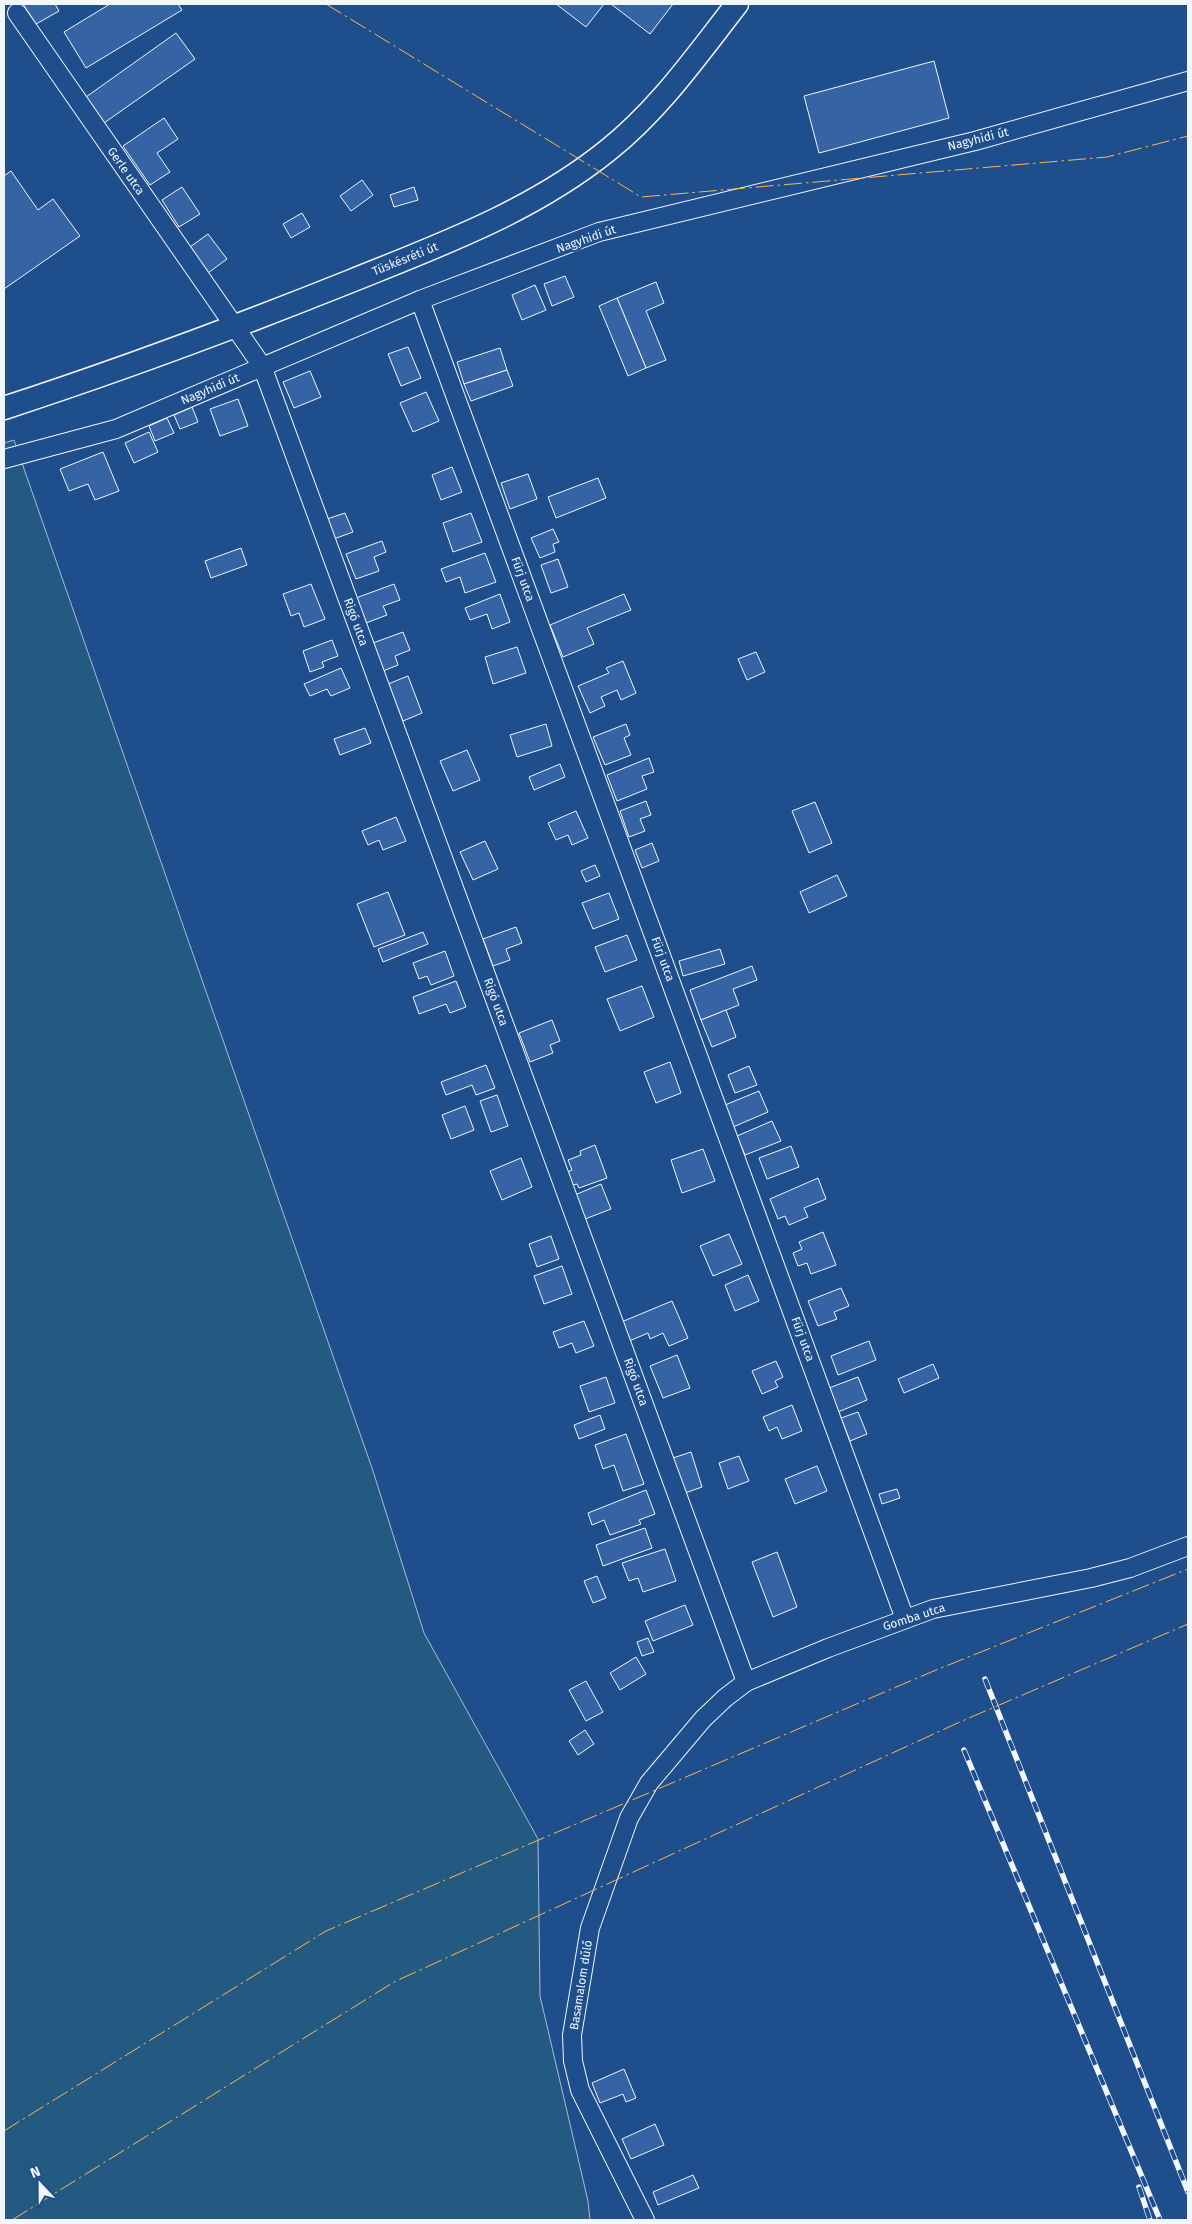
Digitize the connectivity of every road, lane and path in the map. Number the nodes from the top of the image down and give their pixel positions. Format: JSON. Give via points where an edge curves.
{"nodes":[{"id":1,"x":737,"y":4,"type":"edge"},
{"id":2,"x":18,"y":14,"type":"dead end"},
{"id":3,"x":1188,"y":81,"type":"edge"},
{"id":4,"x":420,"y":300,"type":"junction"},
{"id":5,"x":234,"y":328,"type":"junction"},
{"id":6,"x":262,"y":366,"type":"junction"},
{"id":7,"x":4,"y":408,"type":"edge"},
{"id":8,"x":4,"y":459,"type":"edge"},
{"id":9,"x":1188,"y":1546,"type":"edge"},
{"id":10,"x":906,"y":1618,"type":"junction"},
{"id":11,"x":746,"y":1682,"type":"junction"},
{"id":12,"x":672,"y":1754,"type":"joint"},
{"id":13,"x":645,"y":2220,"type":"edge"}],
"edges":[{"from":1,"to":5,"type":"street","name":"Tüskésréti út","via":[[664,97],[635,127],[573,176],[505,216],[448,242]]},
{"from":2,"to":5,"type":"street","name":"Gerle utca"},
{"from":3,"to":4,"type":"street","name":"Nagyhidi út","via":[[975,141],[599,232]]},
{"from":4,"to":6,"type":"street","name":"Nagyhidi út"},
{"from":4,"to":10,"type":"street","name":"Fürj utca"},
{"from":5,"to":6,"type":"street","name":"Rigó utca"},
{"from":5,"to":7,"type":"street","name":"Tüskésréti út"},
{"from":6,"to":8,"type":"street","name":"Nagyhidi út","via":[[116,429]]},
{"from":6,"to":11,"type":"street","name":"Rigó utca"},
{"from":9,"to":10,"type":"street","name":"Gomba utca","via":[[1099,1576],[957,1603]]},
{"from":10,"to":11,"type":"street","name":"Gomba utca"},
{"from":11,"to":12,"type":"street","name":"Gomba utca","via":[[703,1719]]},
{"from":12,"to":13,"type":"street","name":"Basamalom dűlő","via":[[649,1783],[616,1848],[590,1928],[572,2036],[573,2061],[580,2090]]}]}
